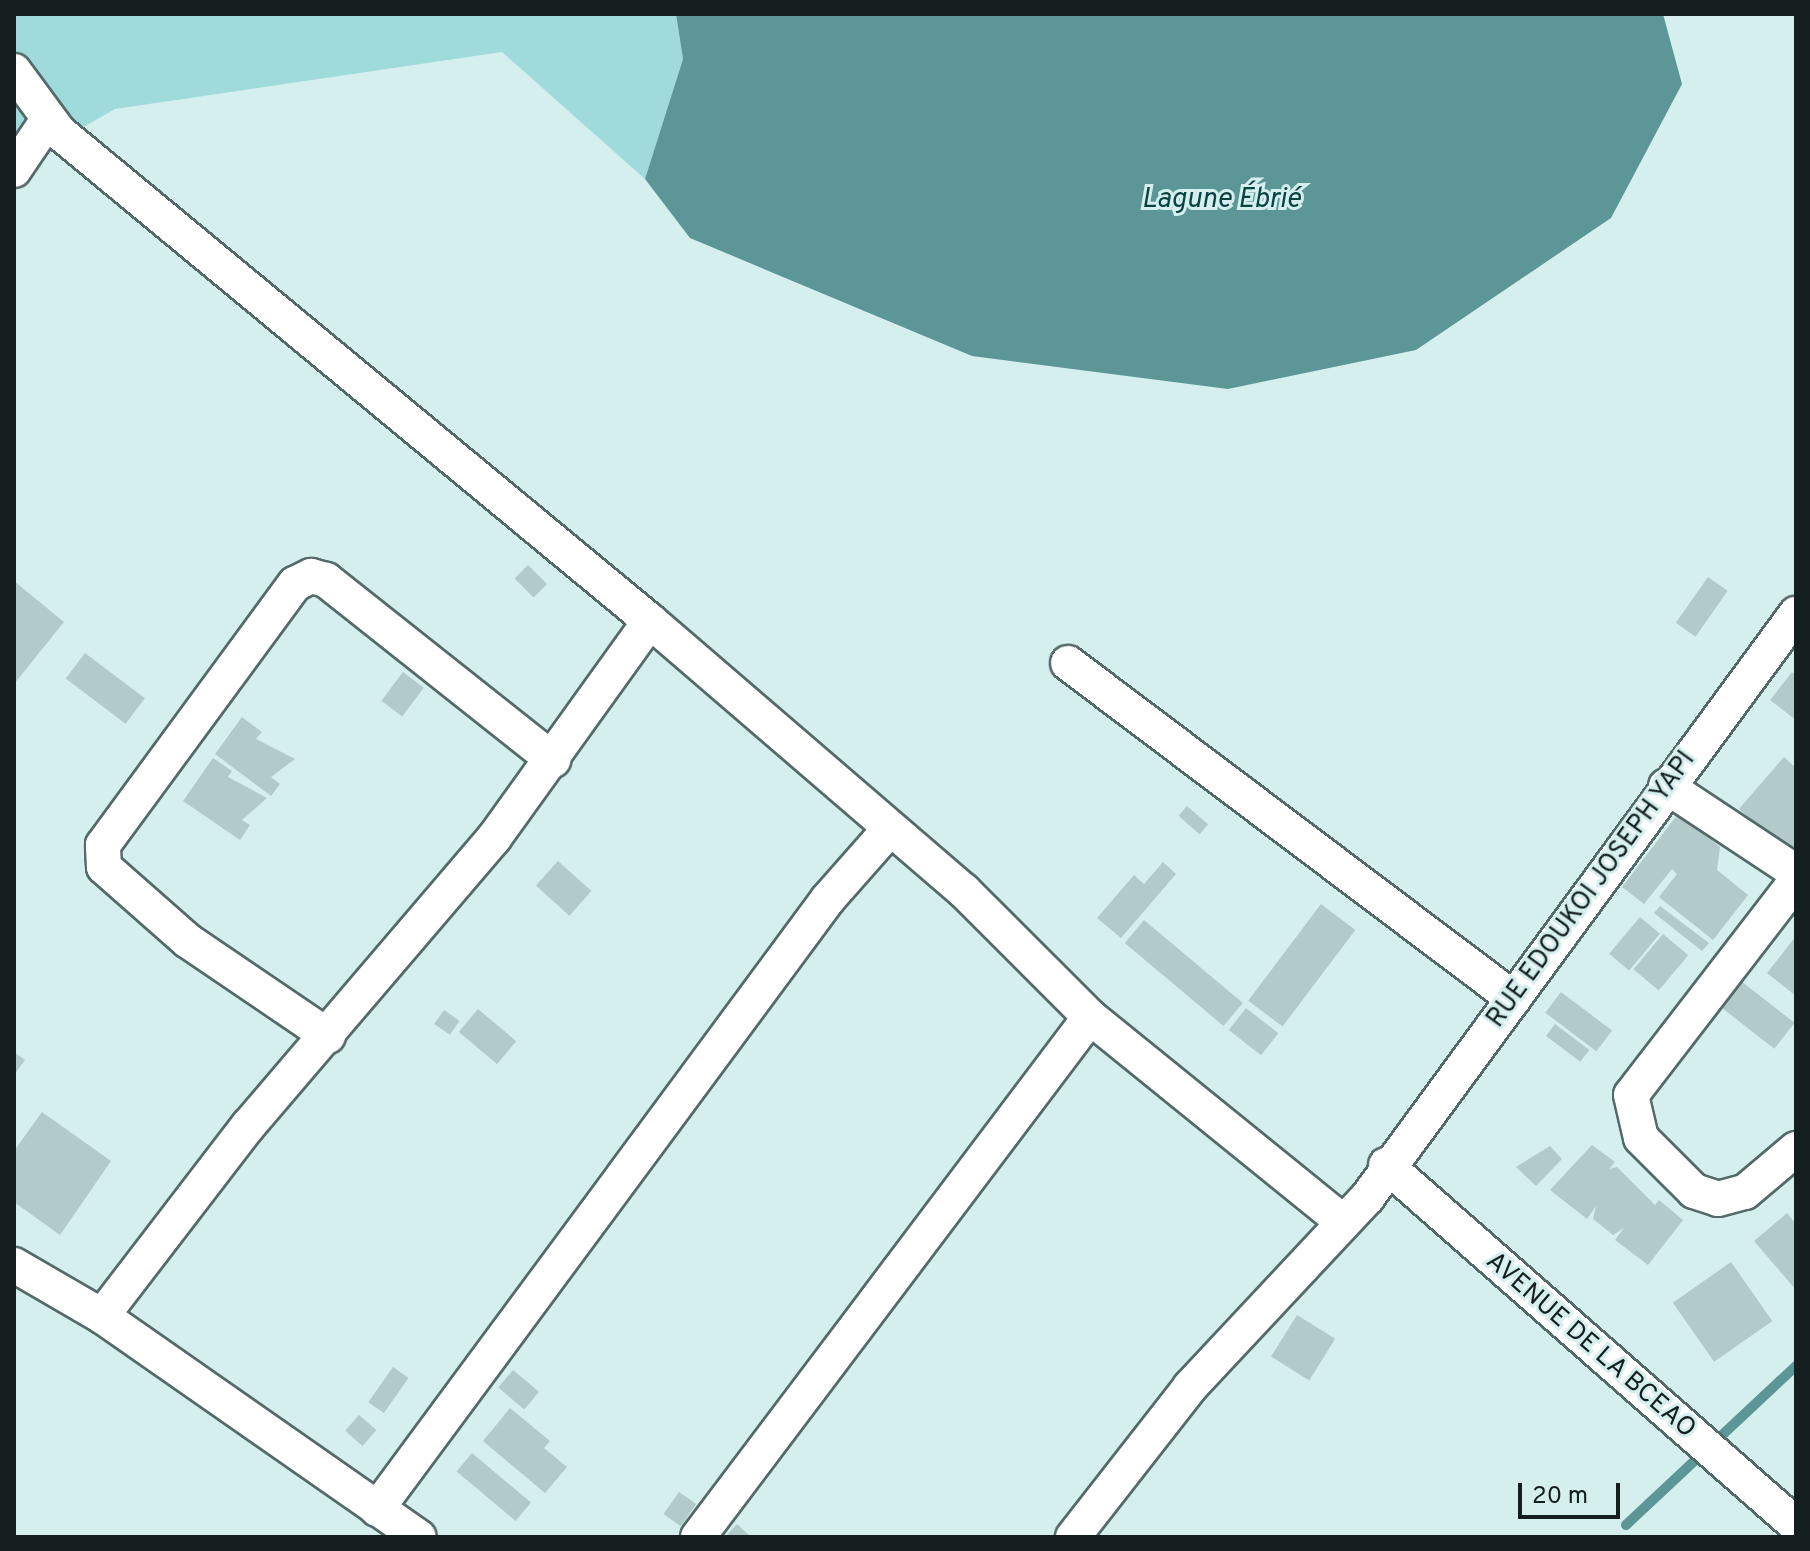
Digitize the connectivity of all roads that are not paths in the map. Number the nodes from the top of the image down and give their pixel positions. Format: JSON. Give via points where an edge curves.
{"nodes":[{"id":1,"x":14,"y":71,"type":"edge"},
{"id":2,"x":47,"y":121,"type":"junction"},
{"id":3,"x":14,"y":170,"type":"edge"},
{"id":4,"x":1796,"y":614,"type":"edge"},
{"id":5,"x":650,"y":621,"type":"junction"},
{"id":6,"x":1068,"y":663,"type":"dead end"},
{"id":7,"x":553,"y":760,"type":"junction"},
{"id":8,"x":1666,"y":786,"type":"junction"},
{"id":9,"x":888,"y":831,"type":"junction"},
{"id":10,"x":1796,"y":872,"type":"edge"},
{"id":11,"x":1796,"y":881,"type":"edge"},
{"id":12,"x":1514,"y":999,"type":"junction"},
{"id":13,"x":1090,"y":1017,"type":"junction"},
{"id":14,"x":328,"y":1036,"type":"junction"},
{"id":15,"x":1796,"y":1149,"type":"edge"},
{"id":16,"x":1386,"y":1165,"type":"junction"},
{"id":17,"x":1341,"y":1220,"type":"junction"},
{"id":18,"x":14,"y":1265,"type":"edge"},
{"id":19,"x":102,"y":1316,"type":"junction"},
{"id":20,"x":377,"y":1509,"type":"junction"},
{"id":21,"x":1796,"y":1525,"type":"edge"},
{"id":22,"x":419,"y":1537,"type":"edge"},
{"id":23,"x":698,"y":1537,"type":"edge"},
{"id":24,"x":1073,"y":1537,"type":"edge"}],
"edges":[{"from":1,"to":2,"type":"street"},
{"from":2,"to":3,"type":"street"},
{"from":2,"to":5,"type":"street"},
{"from":4,"to":8,"type":"street","name":"RUE EDOUKOI JOSEPH YAPI"},
{"from":5,"to":7,"type":"street"},
{"from":5,"to":9,"type":"street"},
{"from":6,"to":12,"type":"street"},
{"from":7,"to":14,"type":"street"},
{"from":7,"to":14,"type":"street","via":[[326,580],[311,576],[295,584],[103,845],[104,867],[188,941]]},
{"from":8,"to":10,"type":"street"},
{"from":8,"to":12,"type":"street","name":"RUE EDOUKOI JOSEPH YAPI"},
{"from":9,"to":13,"type":"street","via":[[964,891]]},
{"from":9,"to":20,"type":"street","via":[[828,899]]},
{"from":11,"to":15,"type":"street","via":[[1631,1095],[1641,1138],[1694,1191],[1718,1199],[1745,1192]]},
{"from":12,"to":16,"type":"street","name":"RUE EDOUKOI JOSEPH YAPI"},
{"from":13,"to":17,"type":"street"},
{"from":13,"to":23,"type":"street"},
{"from":14,"to":19,"type":"street","via":[[248,1126]]},
{"from":16,"to":17,"type":"street","name":"RUE EDOUKOI JOSEPH YAPI","via":[[1367,1198]]},
{"from":16,"to":21,"type":"street","name":"AVENUE DE LA BCEAO"},
{"from":17,"to":24,"type":"street","name":"RUE EDOUKOI JOSEPH YAPI","via":[[1190,1387]]},
{"from":18,"to":19,"type":"street"},
{"from":19,"to":20,"type":"street"},
{"from":20,"to":22,"type":"street"}]}
